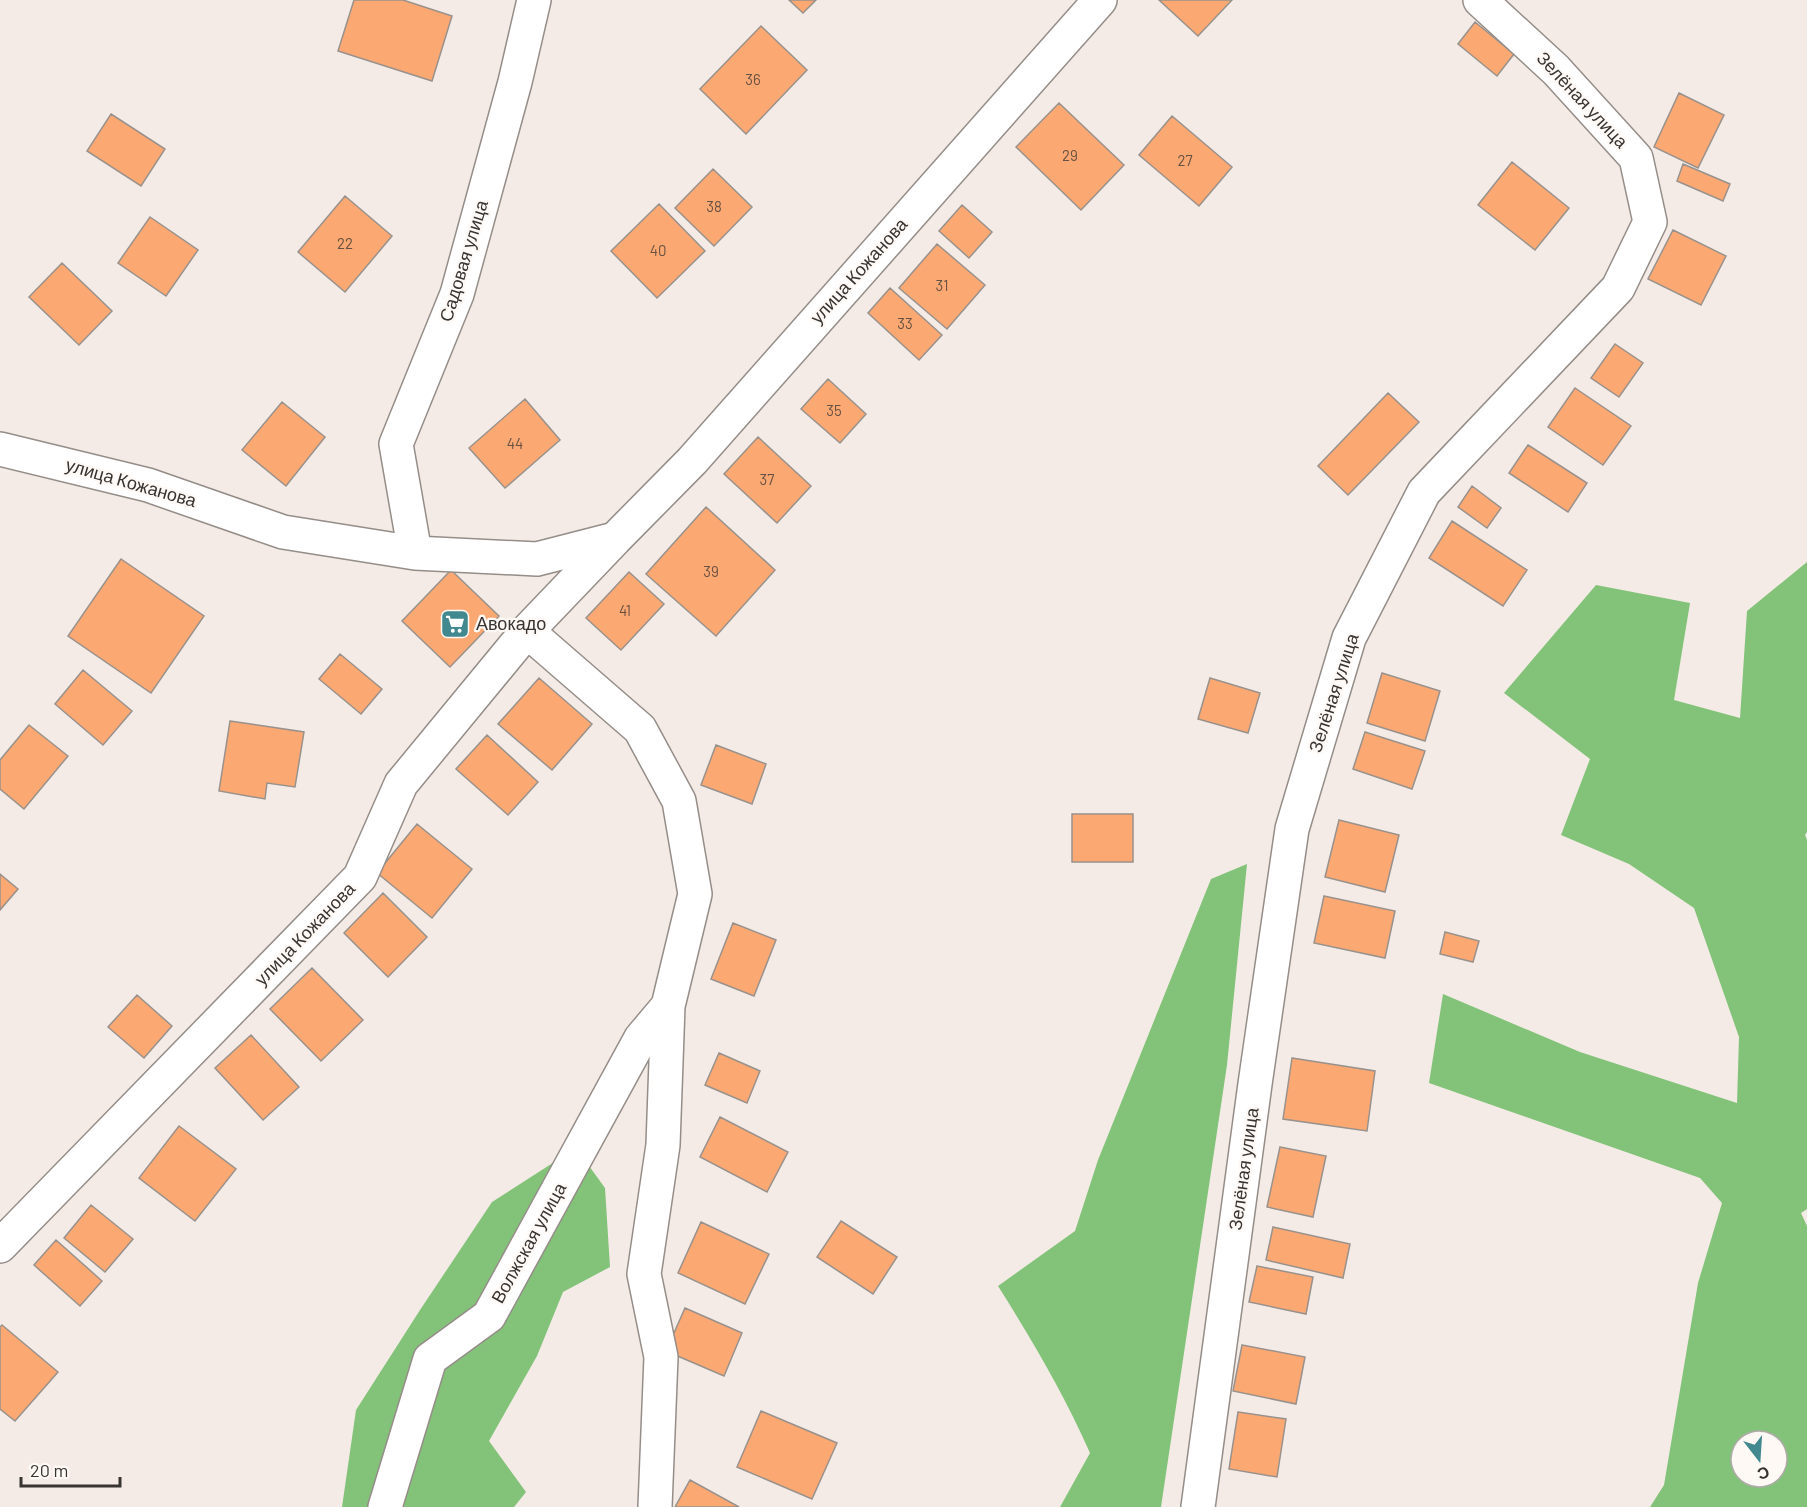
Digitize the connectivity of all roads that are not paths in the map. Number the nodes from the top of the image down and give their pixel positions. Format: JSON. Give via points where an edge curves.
{"nodes":[{"id":1,"x":534,"y":0,"type":"edge"},
{"id":2,"x":1100,"y":0,"type":"edge"},
{"id":3,"x":1480,"y":0,"type":"edge"},
{"id":4,"x":0,"y":449,"type":"edge"},
{"id":5,"x":615,"y":539,"type":"junction"},
{"id":6,"x":416,"y":553,"type":"junction"},
{"id":7,"x":526,"y":631,"type":"junction"},
{"id":8,"x":668,"y":1006,"type":"junction"},
{"id":9,"x":0,"y":1246,"type":"edge"},
{"id":10,"x":385,"y":1507,"type":"edge"},
{"id":11,"x":656,"y":1507,"type":"edge"},
{"id":12,"x":1198,"y":1507,"type":"edge"}],
"edges":[{"from":1,"to":6,"type":"street","name":"Садовая улица","via":[[458,294],[396,444]]},
{"from":2,"to":5,"type":"street","name":"улица Кожанова","via":[[692,461]]},
{"from":3,"to":12,"type":"street","name":"Зелёная улица","via":[[1556,70],[1636,158],[1650,222],[1618,288],[1424,492],[1349,638],[1292,829]]},
{"from":4,"to":6,"type":"street","name":"улица Кожанова","via":[[147,485],[283,532]]},
{"from":5,"to":6,"type":"street","name":"улица Кожанова","via":[[537,558]]},
{"from":5,"to":7,"type":"street","name":"улица Кожанова"},
{"from":7,"to":8,"type":"street","name":"Волжская улица","via":[[640,729],[679,801],[695,894]]},
{"from":7,"to":9,"type":"street","name":"улица Кожанова","via":[[400,784],[360,877]]},
{"from":8,"to":10,"type":"street","name":"Волжская улица","via":[[640,1038],[489,1316],[430,1359]]},
{"from":8,"to":11,"type":"street","name":"Волжская улица","via":[[663,1145],[644,1274],[661,1357]]}]}
